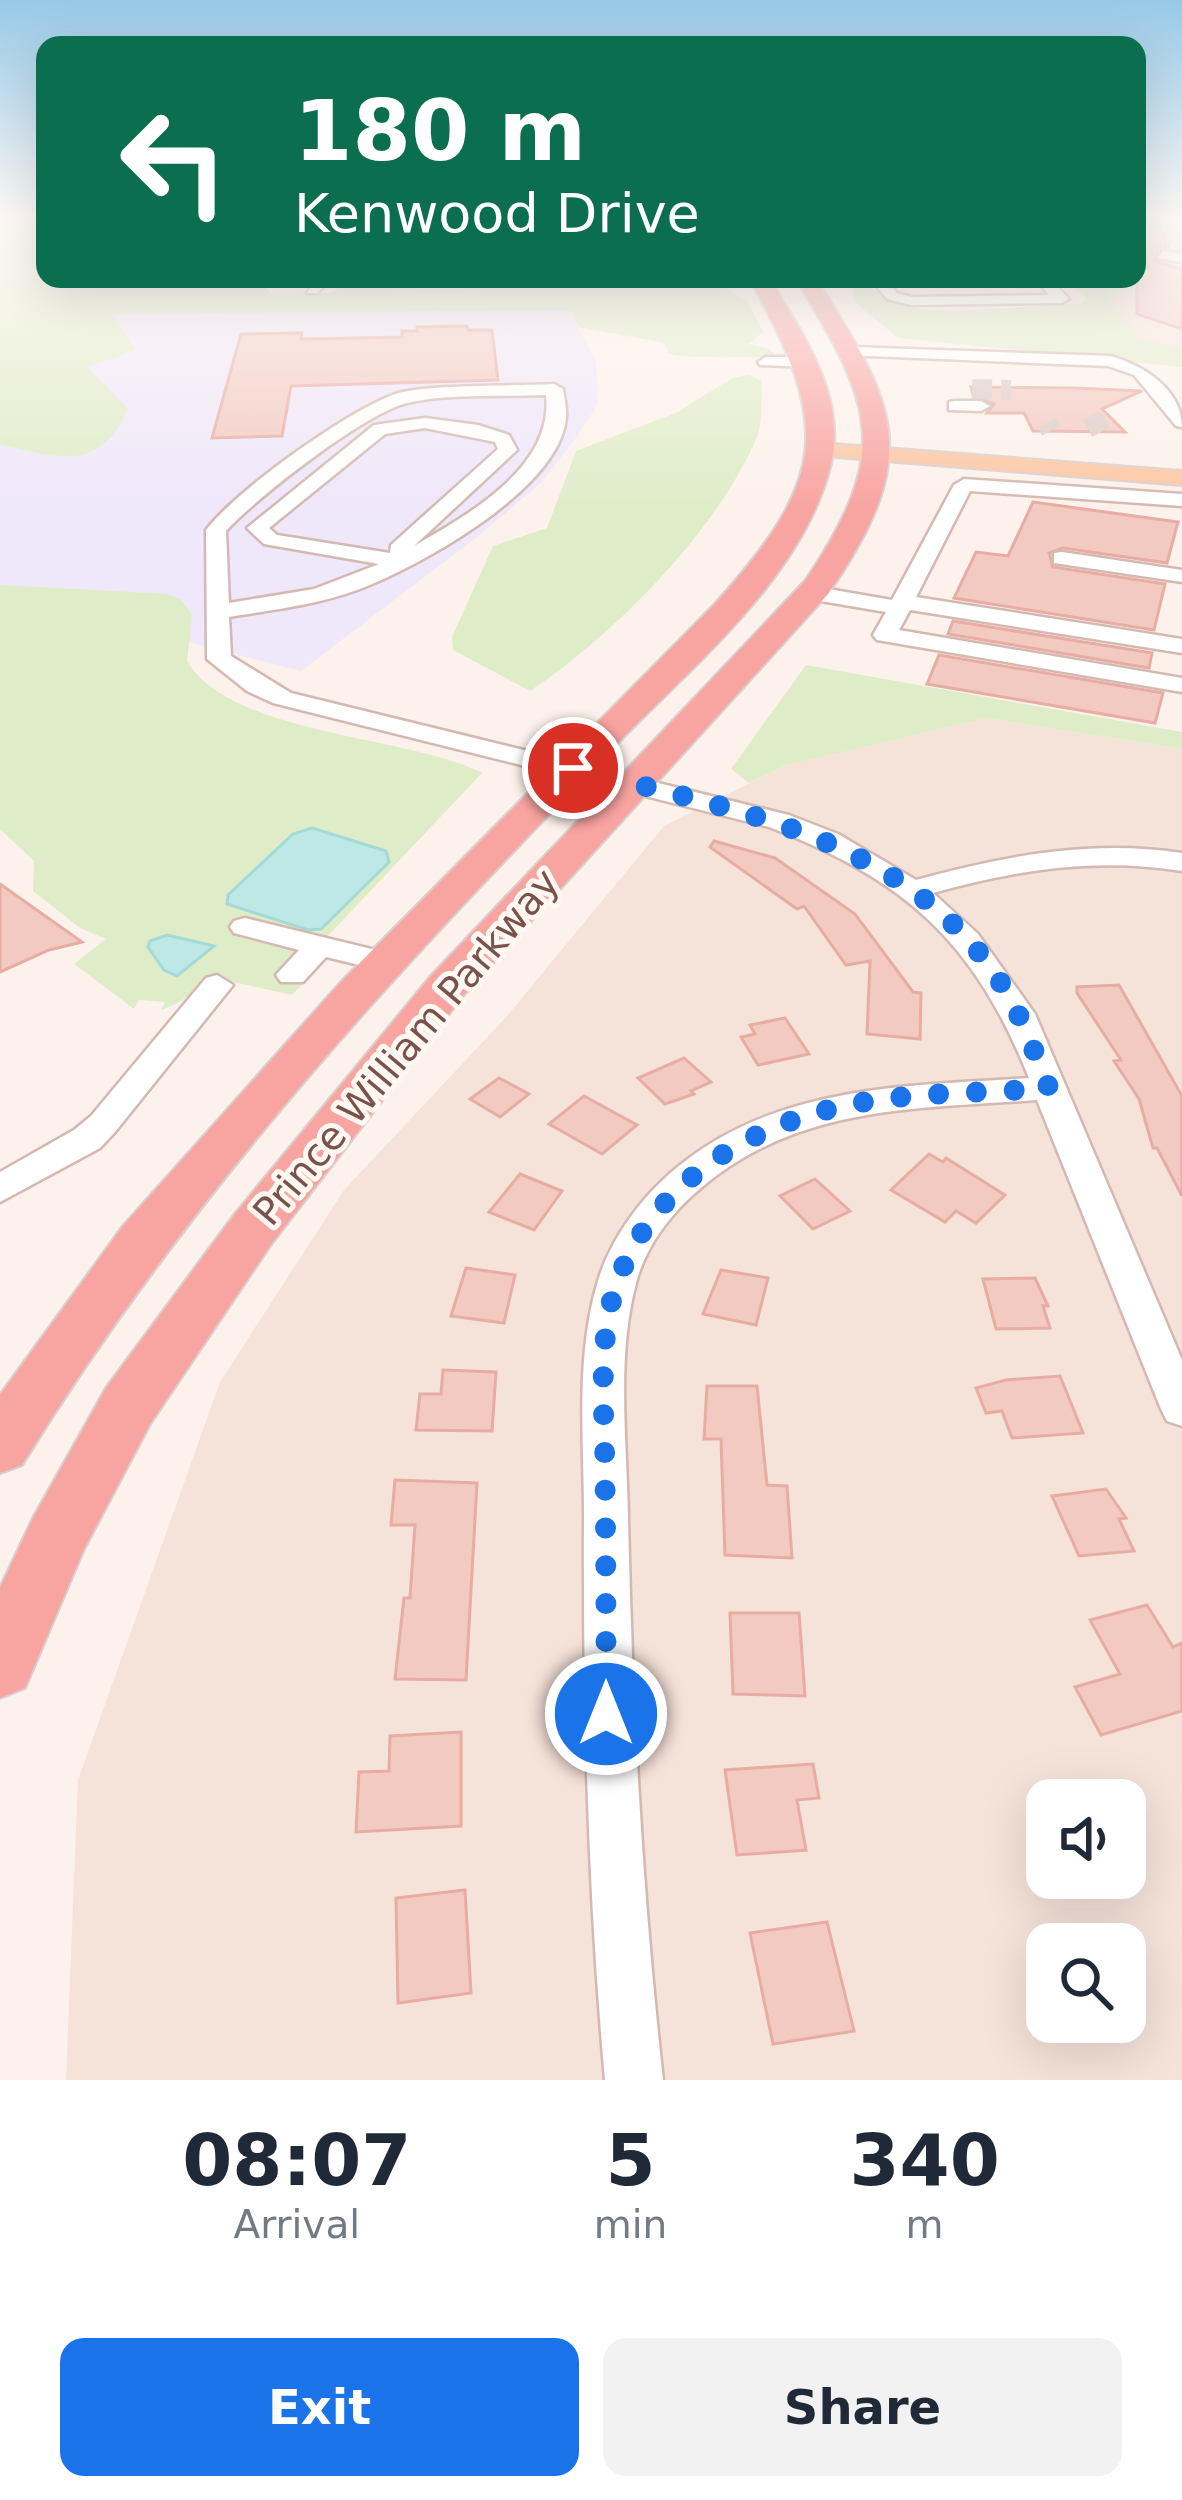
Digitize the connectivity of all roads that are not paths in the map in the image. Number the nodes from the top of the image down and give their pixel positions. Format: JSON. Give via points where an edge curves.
{"nodes":[{"id":1,"x":780,"y":315,"type":"edge"},
{"id":2,"x":829,"y":315,"type":"edge"},
{"id":3,"x":852,"y":352,"type":"junction"},
{"id":4,"x":766,"y":362,"type":"dead end"},
{"id":5,"x":807,"y":362,"type":"junction"},
{"id":6,"x":951,"y":397,"type":"dead end"},
{"id":7,"x":977,"y":398,"type":"tunnel mouth"},
{"id":8,"x":1182,"y":422,"type":"edge"},
{"id":9,"x":820,"y":450,"type":"junction"},
{"id":10,"x":878,"y":452,"type":"junction"},
{"id":11,"x":1182,"y":468,"type":"edge"},
{"id":12,"x":1182,"y":478,"type":"edge"},
{"id":13,"x":1182,"y":500,"type":"edge"},
{"id":14,"x":1062,"y":558,"type":"dead end"},
{"id":15,"x":392,"y":562,"type":"junction"},
{"id":16,"x":1182,"y":576,"type":"edge"},
{"id":17,"x":811,"y":593,"type":"junction"},
{"id":18,"x":901,"y":605,"type":"junction"},
{"id":19,"x":217,"y":612,"type":"junction"},
{"id":20,"x":1182,"y":646,"type":"edge"},
{"id":21,"x":1180,"y":696,"type":"edge"},
{"id":22,"x":573,"y":768,"type":"junction"},
{"id":23,"x":632,"y":783,"type":"junction"},
{"id":24,"x":1182,"y":862,"type":"edge"},
{"id":25,"x":912,"y":890,"type":"junction"},
{"id":26,"x":244,"y":927,"type":"dead end"},
{"id":27,"x":319,"y":946,"type":"junction"},
{"id":28,"x":386,"y":962,"type":"junction"},
{"id":29,"x":292,"y":976,"type":"dead end"},
{"id":30,"x":217,"y":985,"type":"dead end"},
{"id":31,"x":1049,"y":1088,"type":"junction"},
{"id":32,"x":0,"y":1189,"type":"edge"},
{"id":33,"x":1182,"y":1408,"type":"edge"},
{"id":34,"x":0,"y":1447,"type":"edge"},
{"id":35,"x":0,"y":1665,"type":"edge"},
{"id":36,"x":634,"y":2080,"type":"edge"}],
"edges":[{"from":1,"to":5,"type":"highway","name":"Prince William Parkway"},
{"from":2,"to":3,"type":"highway","name":"Prince William Parkway"},
{"from":3,"to":8,"type":"street","via":[[1110,361],[1140,371]]},
{"from":3,"to":10,"type":"highway","name":"Prince William Parkway","via":[[876,404]]},
{"from":4,"to":5,"type":"street"},
{"from":5,"to":9,"type":"highway","name":"Prince William Parkway","via":[[820,407]]},
{"from":6,"to":7,"type":"street"},
{"from":9,"to":10,"type":"main road"},
{"from":9,"to":22,"type":"highway","name":"Prince William Parkway","via":[[792,526],[763,566]]},
{"from":10,"to":11,"type":"main road","via":[[916,447]]},
{"from":10,"to":12,"type":"main road"},
{"from":10,"to":17,"type":"highway","name":"Prince William Parkway","via":[[863,514]]},
{"from":13,"to":18,"type":"street","via":[[964,485]]},
{"from":14,"to":16,"type":"street"},
{"from":15,"to":15,"type":"street","via":[[281,542],[259,533],[260,524],[380,429],[425,423],[503,439],[508,450]]},
{"from":15,"to":19,"type":"street","via":[[311,596]]},
{"from":15,"to":19,"type":"street","via":[[453,533],[543,453],[559,413],[554,389],[401,398],[339,433],[216,530]]},
{"from":17,"to":18,"type":"street"},
{"from":17,"to":23,"type":"highway","name":"Prince William Parkway"},
{"from":18,"to":20,"type":"street"},
{"from":18,"to":21,"type":"street","via":[[885,635]]},
{"from":19,"to":22,"type":"street","via":[[219,659],[282,698]]},
{"from":22,"to":23,"type":"street"},
{"from":22,"to":28,"type":"highway","name":"Prince William Parkway"},
{"from":23,"to":25,"type":"street","via":[[779,821]]},
{"from":23,"to":35,"type":"highway","name":"Prince William Parkway","via":[[446,987],[192,1312],[128,1406],[56,1538]]},
{"from":24,"to":25,"type":"street","via":[[1080,854]]},
{"from":25,"to":31,"type":"street","via":[[1001,983]]},
{"from":26,"to":27,"type":"street"},
{"from":27,"to":28,"type":"street"},
{"from":27,"to":29,"type":"street"},
{"from":28,"to":34,"type":"highway","name":"Prince William Parkway","via":[[162,1211]]},
{"from":30,"to":32,"type":"street","via":[[103,1124]]},
{"from":31,"to":33,"type":"street"},
{"from":31,"to":36,"type":"street","via":[[863,1101],[783,1124],[737,1145],[668,1198],[622,1268],[605,1353],[606,1714]]}]}
